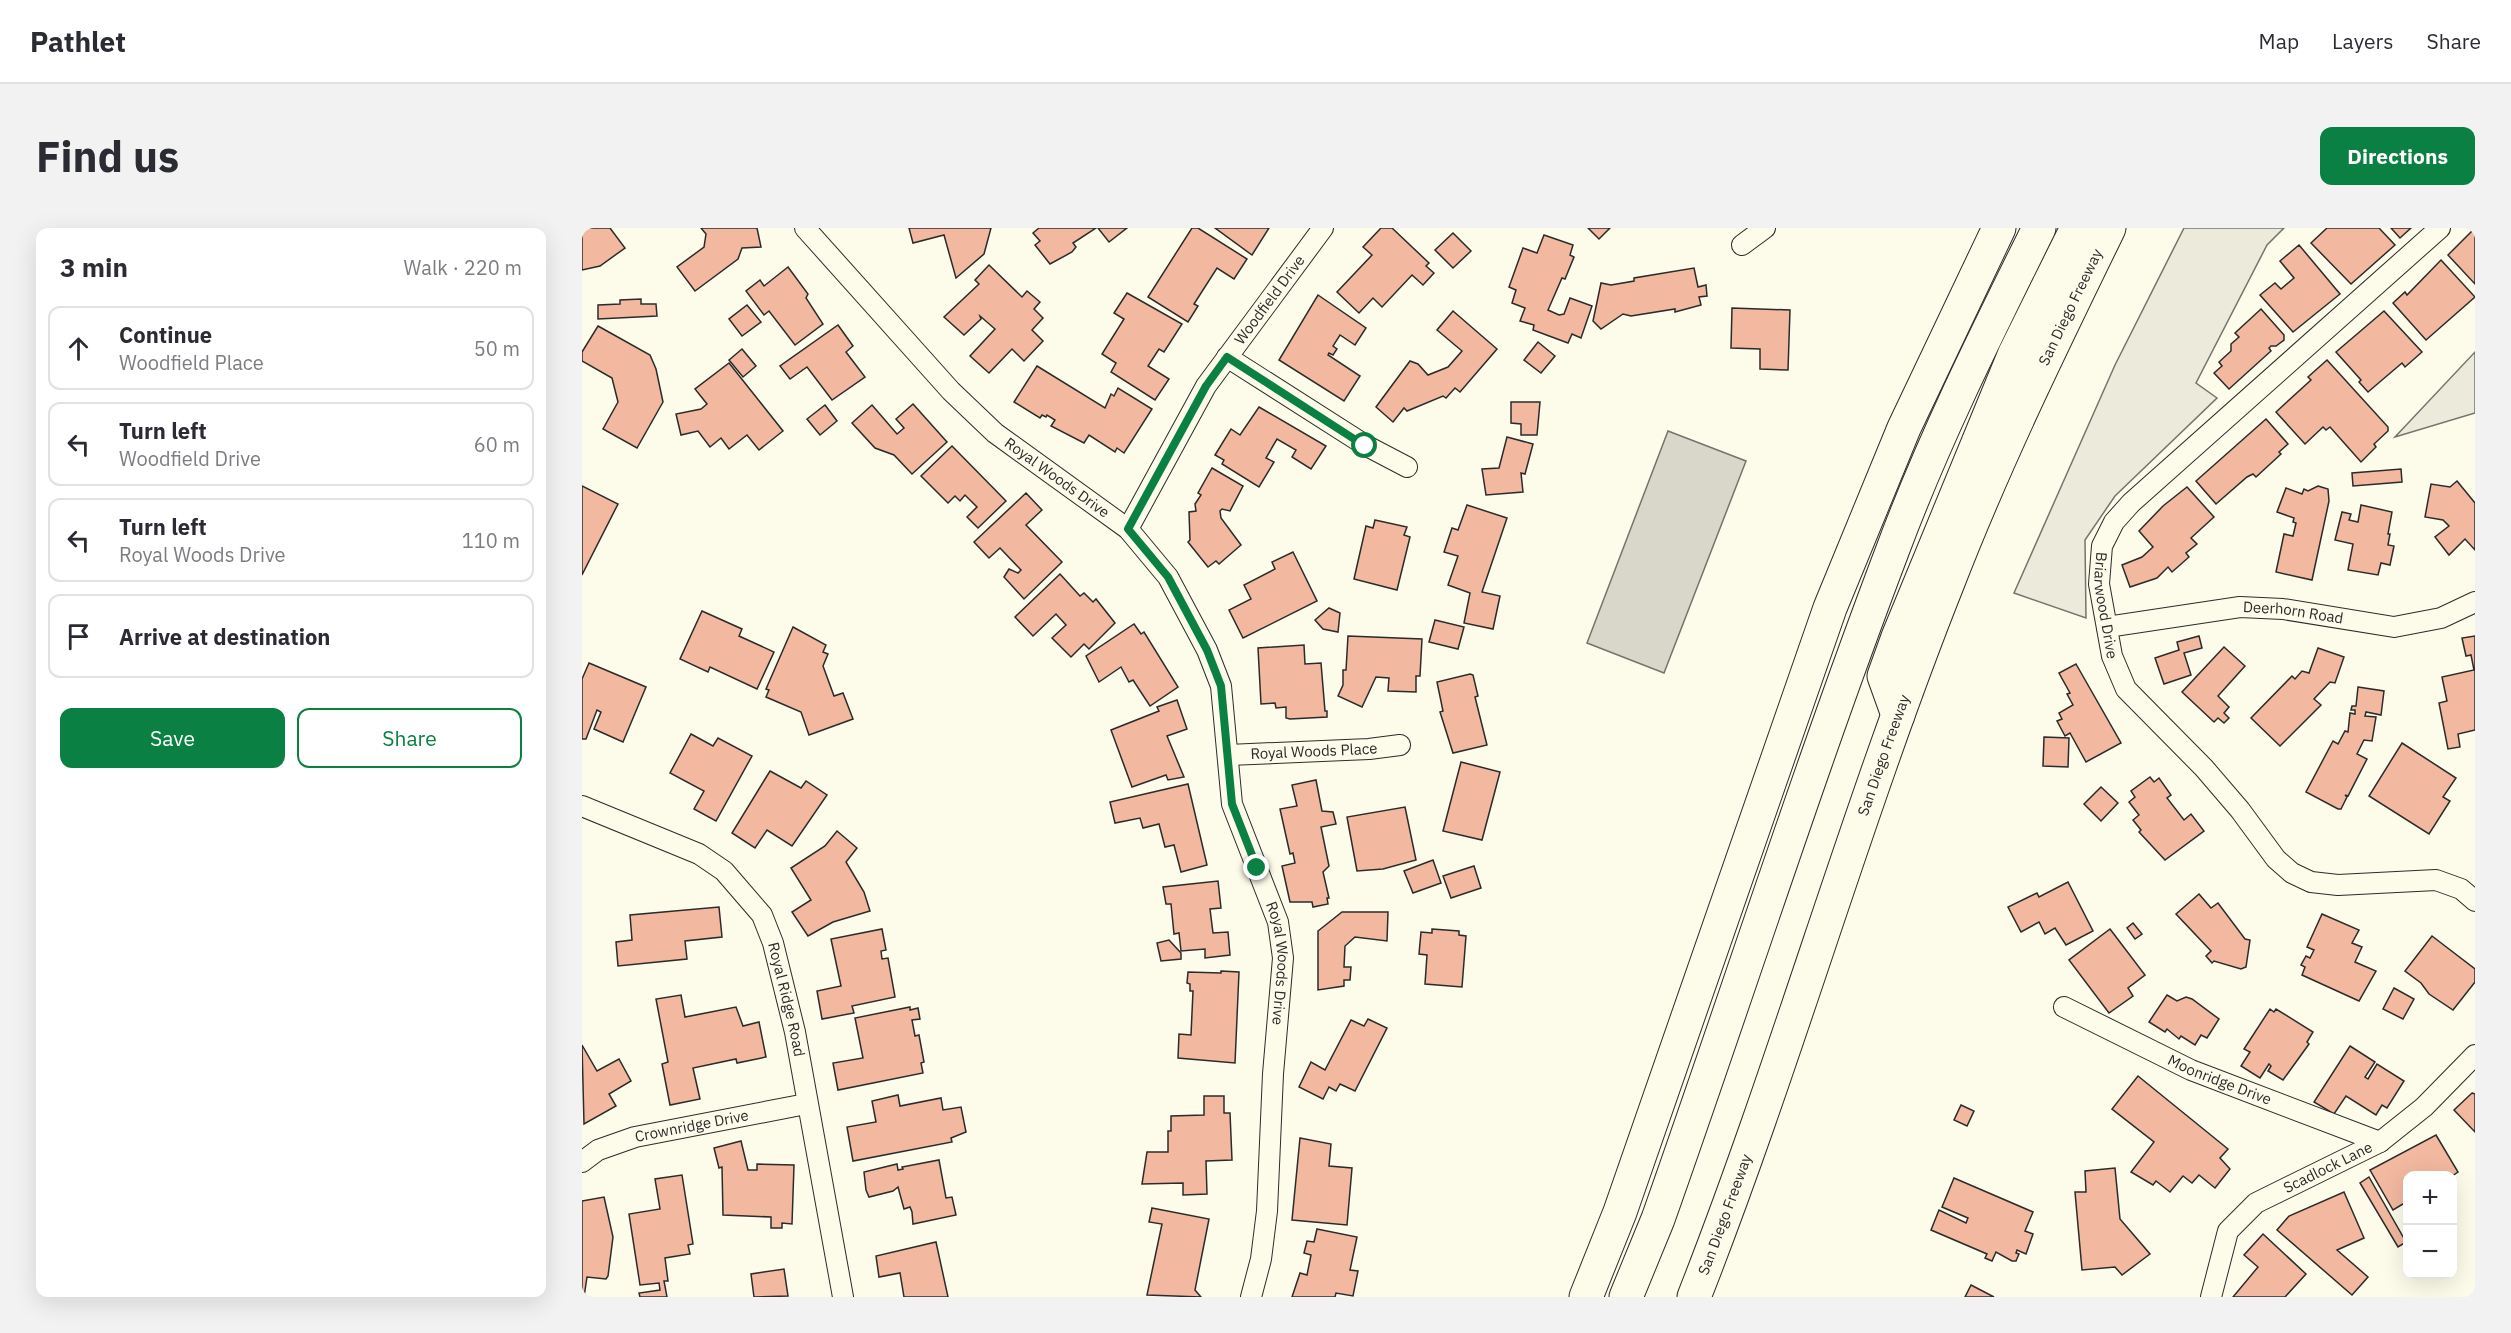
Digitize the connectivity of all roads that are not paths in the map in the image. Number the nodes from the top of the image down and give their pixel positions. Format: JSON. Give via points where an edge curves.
{"nodes":[{"id":1,"x":805,"y":228,"type":"edge"},
{"id":2,"x":1323,"y":228,"type":"edge"},
{"id":3,"x":1765,"y":228,"type":"edge"},
{"id":4,"x":1999,"y":228,"type":"edge"},
{"id":5,"x":2039,"y":228,"type":"edge"},
{"id":6,"x":2078,"y":228,"type":"edge"},
{"id":7,"x":2109,"y":228,"type":"edge"},
{"id":8,"x":2440,"y":228,"type":"edge"},
{"id":9,"x":1742,"y":245,"type":"dead end"},
{"id":10,"x":1227,"y":357,"type":"junction"},
{"id":11,"x":1407,"y":467,"type":"dead end"},
{"id":12,"x":1128,"y":529,"type":"junction"},
{"id":13,"x":2475,"y":602,"type":"edge"},
{"id":14,"x":2107,"y":627,"type":"junction"},
{"id":15,"x":1898,"y":715,"type":"junction"},
{"id":16,"x":1400,"y":745,"type":"dead end"},
{"id":17,"x":1228,"y":754,"type":"junction"},
{"id":18,"x":582,"y":806,"type":"edge"},
{"id":19,"x":2475,"y":901,"type":"edge"},
{"id":20,"x":2064,"y":1007,"type":"dead end"},
{"id":21,"x":2475,"y":1054,"type":"edge"},
{"id":22,"x":806,"y":1104,"type":"junction"},
{"id":23,"x":2380,"y":1142,"type":"junction"},
{"id":24,"x":582,"y":1162,"type":"edge"},
{"id":25,"x":843,"y":1297,"type":"edge"},
{"id":26,"x":1251,"y":1297,"type":"edge"},
{"id":27,"x":1586,"y":1297,"type":"edge"},
{"id":28,"x":1626,"y":1297,"type":"edge"},
{"id":29,"x":1694,"y":1297,"type":"edge"},
{"id":30,"x":2211,"y":1297,"type":"edge"}],
"edges":[{"from":1,"to":12,"type":"street","name":"Royal Woods Drive","via":[[951,391],[995,433]]},
{"from":2,"to":10,"type":"street","name":"Woodfield Drive"},
{"from":3,"to":9,"type":"street"},
{"from":4,"to":27,"type":"highway","via":[[1904,428],[1830,608],[1620,1212]]},
{"from":5,"to":28,"type":"highway","via":[[1971,368],[1893,547],[1662,1208]]},
{"from":6,"to":15,"type":"highway","via":[[2015,353],[1898,638],[1884,676]]},
{"from":7,"to":15,"type":"highway","name":"San Diego Freeway","via":[[1988,480]]},
{"from":8,"to":14,"type":"street","name":"Briarwood Drive","via":[[2114,522],[2102,546],[2098,584]]},
{"from":10,"to":11,"type":"street","via":[[1365,446]]},
{"from":10,"to":12,"type":"street","name":"Woodfield Drive","via":[[1206,386]]},
{"from":12,"to":17,"type":"street","name":"Royal Woods Drive","via":[[1168,577],[1207,650],[1221,686]]},
{"from":13,"to":14,"type":"street","name":"Deerhorn Road","via":[[2441,618],[2394,627],[2283,609],[2240,608]]},
{"from":14,"to":19,"type":"street","name":"Briarwood Drive","via":[[2112,656],[2126,689],[2204,768],[2276,859],[2292,873],[2311,882],[2338,885],[2436,880],[2461,889]]},
{"from":15,"to":29,"type":"highway","name":"San Diego Freeway"},
{"from":16,"to":17,"type":"street","name":"Royal Woods Place"},
{"from":17,"to":26,"type":"street","name":"Royal Woods Drive","via":[[1232,804],[1278,922],[1282,958],[1267,1211]]},
{"from":18,"to":22,"type":"street","name":"Royal Ridge Road","via":[[699,854],[724,871],[762,915],[795,1032]]},
{"from":20,"to":23,"type":"street","name":"Moonridge Drive","via":[[2191,1070]]},
{"from":21,"to":23,"type":"street","name":"Scadlock Lane","via":[[2424,1107]]},
{"from":22,"to":24,"type":"street","name":"Crownridge Drive","via":[[634,1137],[598,1150]]},
{"from":22,"to":25,"type":"street","name":"Royal Ridge Road"},
{"from":23,"to":30,"type":"street","name":"Scadlock Lane","via":[[2256,1203],[2228,1231]]}]}
